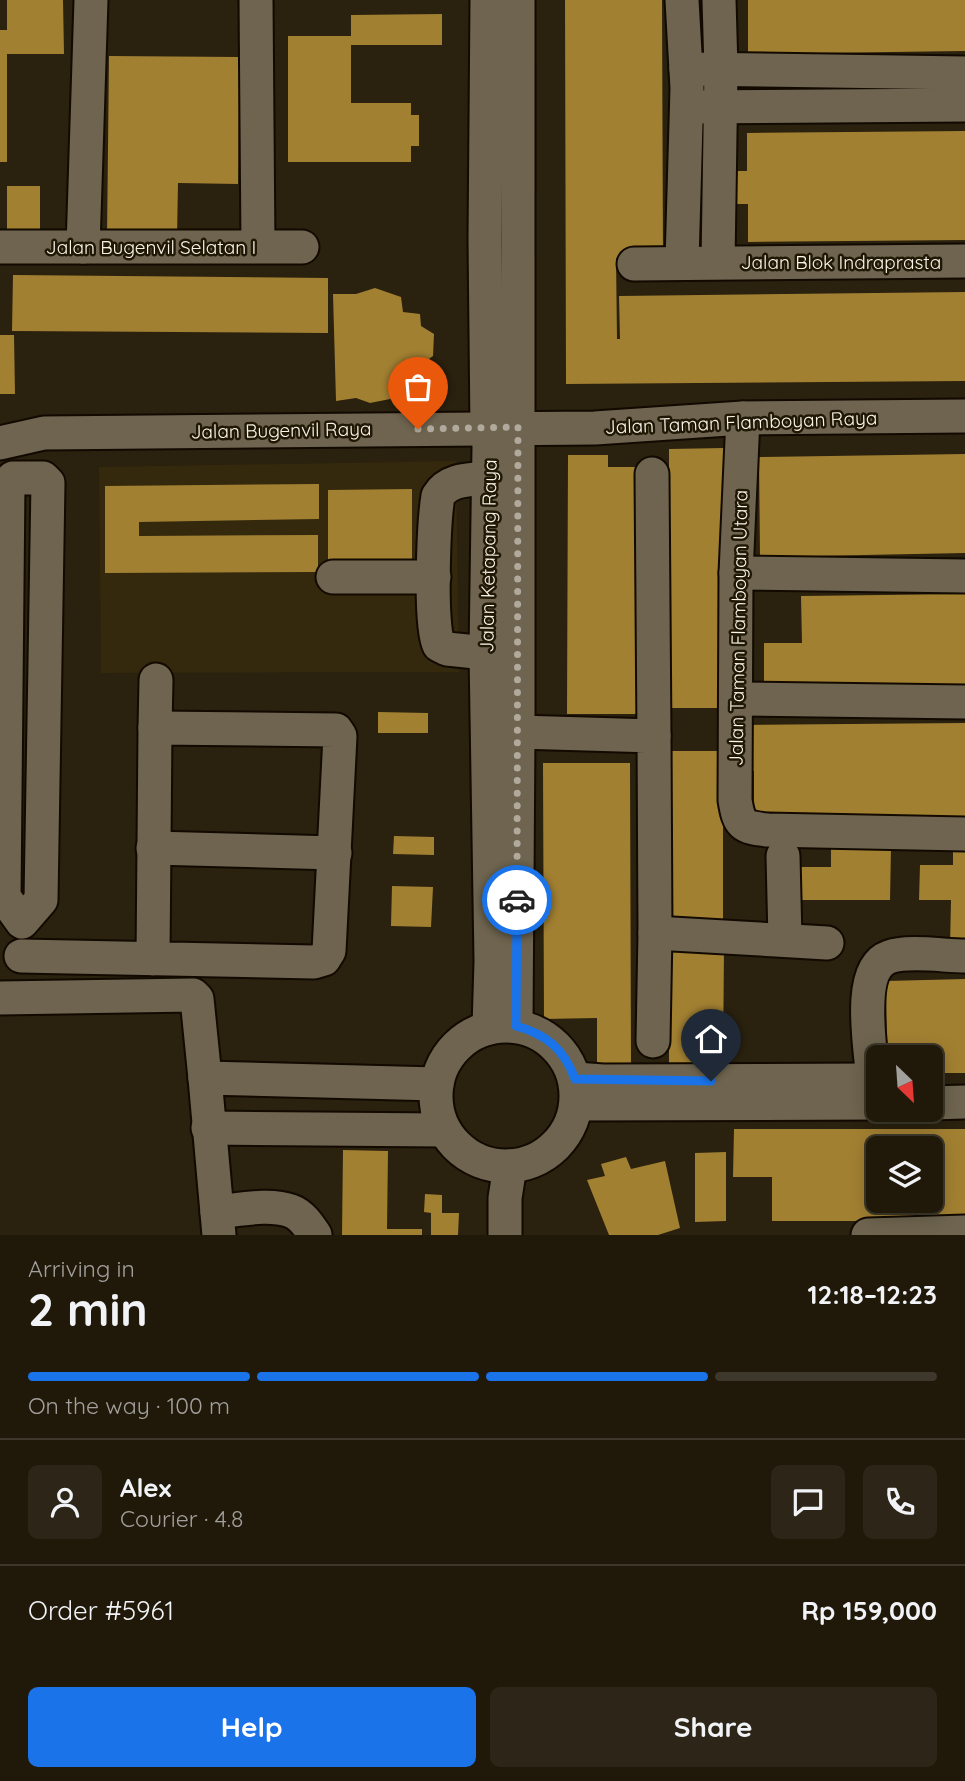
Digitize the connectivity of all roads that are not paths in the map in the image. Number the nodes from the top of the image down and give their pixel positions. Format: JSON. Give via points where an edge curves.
{"nodes":[{"id":1,"x":91,"y":0,"type":"edge"},
{"id":2,"x":256,"y":0,"type":"edge"},
{"id":3,"x":487,"y":0,"type":"edge"},
{"id":4,"x":518,"y":0,"type":"edge"},
{"id":5,"x":682,"y":0,"type":"edge"},
{"id":6,"x":719,"y":0,"type":"edge"},
{"id":7,"x":686,"y":69,"type":"junction"},
{"id":8,"x":721,"y":69,"type":"junction"},
{"id":9,"x":965,"y":73,"type":"edge"},
{"id":10,"x":965,"y":105,"type":"edge"},
{"id":11,"x":721,"y":106,"type":"junction"},
{"id":12,"x":687,"y":107,"type":"junction"},
{"id":13,"x":258,"y":246,"type":"junction"},
{"id":14,"x":0,"y":247,"type":"edge"},
{"id":15,"x":83,"y":247,"type":"junction"},
{"id":16,"x":302,"y":247,"type":"dead end"},
{"id":17,"x":965,"y":261,"type":"edge"},
{"id":18,"x":682,"y":262,"type":"junction"},
{"id":19,"x":718,"y":262,"type":"junction"},
{"id":20,"x":634,"y":264,"type":"dead end"},
{"id":21,"x":965,"y":416,"type":"edge"},
{"id":22,"x":743,"y":418,"type":"junction"},
{"id":23,"x":0,"y":419,"type":"edge"},
{"id":24,"x":502,"y":428,"type":"junction"},
{"id":25,"x":44,"y":433,"type":"junction"},
{"id":26,"x":0,"y":443,"type":"edge"},
{"id":27,"x":652,"y":474,"type":"dead end"},
{"id":28,"x":489,"y":478,"type":"junction"},
{"id":29,"x":736,"y":573,"type":"junction"},
{"id":30,"x":965,"y":576,"type":"edge"},
{"id":31,"x":333,"y":577,"type":"dead end"},
{"id":32,"x":434,"y":577,"type":"junction"},
{"id":33,"x":486,"y":653,"type":"junction"},
{"id":34,"x":156,"y":680,"type":"dead end"},
{"id":35,"x":737,"y":699,"type":"junction"},
{"id":36,"x":965,"y":702,"type":"edge"},
{"id":37,"x":6,"y":719,"type":"junction"},
{"id":38,"x":43,"y":719,"type":"junction"},
{"id":39,"x":155,"y":728,"type":"junction"},
{"id":40,"x":518,"y":732,"type":"junction"},
{"id":41,"x":654,"y":736,"type":"junction"},
{"id":42,"x":965,"y":834,"type":"edge"},
{"id":43,"x":153,"y":848,"type":"junction"},
{"id":44,"x":335,"y":853,"type":"junction"},
{"id":45,"x":783,"y":856,"type":"dead end"},
{"id":46,"x":22,"y":922,"type":"junction"},
{"id":47,"x":655,"y":933,"type":"junction"},
{"id":48,"x":785,"y":940,"type":"junction"},
{"id":49,"x":827,"y":943,"type":"dead end"},
{"id":50,"x":21,"y":956,"type":"junction"},
{"id":51,"x":965,"y":956,"type":"edge"},
{"id":52,"x":153,"y":959,"type":"junction"},
{"id":53,"x":10,"y":998,"type":"edge"},
{"id":54,"x":502,"y":1027,"type":"junction"},
{"id":55,"x":653,"y":1041,"type":"dead end"},
{"id":56,"x":872,"y":1045,"type":"edge"},
{"id":57,"x":205,"y":1079,"type":"junction"},
{"id":58,"x":943,"y":1080,"type":"edge"},
{"id":59,"x":965,"y":1080,"type":"edge"},
{"id":60,"x":438,"y":1084,"type":"junction"},
{"id":61,"x":866,"y":1087,"type":"edge"},
{"id":62,"x":576,"y":1092,"type":"junction"},
{"id":63,"x":965,"y":1102,"type":"edge"},
{"id":64,"x":943,"y":1103,"type":"edge"},
{"id":65,"x":208,"y":1128,"type":"junction"},
{"id":66,"x":444,"y":1130,"type":"junction"},
{"id":67,"x":510,"y":1166,"type":"junction"},
{"id":68,"x":218,"y":1224,"type":"edge"},
{"id":69,"x":965,"y":1233,"type":"edge"},
{"id":70,"x":315,"y":1235,"type":"edge"},
{"id":71,"x":505,"y":1235,"type":"edge"},
{"id":72,"x":868,"y":1235,"type":"edge"},
{"id":73,"x":913,"y":1235,"type":"edge"}],
"edges":[{"from":1,"to":15,"type":"street"},
{"from":2,"to":13,"type":"street"},
{"from":3,"to":24,"type":"street","name":"Jalan Ketapang Raya","via":[[485,240]]},
{"from":4,"to":24,"type":"street","name":"Jalan Ketapang Raya"},
{"from":5,"to":7,"type":"street"},
{"from":6,"to":8,"type":"street","name":"Jalan Blok Indraprasta"},
{"from":7,"to":8,"type":"street"},
{"from":7,"to":12,"type":"street"},
{"from":8,"to":9,"type":"street"},
{"from":8,"to":11,"type":"street","name":"Jalan Blok Indraprasta"},
{"from":10,"to":11,"type":"street"},
{"from":11,"to":12,"type":"street"},
{"from":11,"to":19,"type":"street","name":"Jalan Blok Indraprasta"},
{"from":12,"to":18,"type":"street"},
{"from":13,"to":15,"type":"street","name":"Jalan Bugenvil Selatan I"},
{"from":13,"to":16,"type":"street","name":"Jalan Bugenvil Selatan I"},
{"from":14,"to":15,"type":"street","name":"Jalan Bugenvil Selatan I"},
{"from":17,"to":19,"type":"street","name":"Jalan Blok Indraprasta"},
{"from":18,"to":19,"type":"street","name":"Jalan Blok Indraprasta"},
{"from":18,"to":20,"type":"street","name":"Jalan Blok Indraprasta"},
{"from":21,"to":22,"type":"street","name":"Jalan Taman Flamboyan Raya"},
{"from":22,"to":24,"type":"street","name":"Jalan Taman Flamboyan Raya","via":[[595,428]]},
{"from":22,"to":29,"type":"street","name":"Jalan Taman Flamboyan Utara"},
{"from":23,"to":25,"type":"street","name":"Jalan Bugenvil Raya","via":[[22,420]]},
{"from":24,"to":25,"type":"street","name":"Jalan Bugenvil Raya"},
{"from":24,"to":28,"type":"street","name":"Jalan Ketapang Raya"},
{"from":24,"to":40,"type":"street","name":"Jalan Ketapang Raya"},
{"from":25,"to":26,"type":"street","name":"Jalan Bugenvil Raya"},
{"from":27,"to":41,"type":"street"},
{"from":28,"to":32,"type":"street","via":[[456,481],[438,496]]},
{"from":28,"to":33,"type":"street","name":"Jalan Ketapang Raya"},
{"from":29,"to":30,"type":"street"},
{"from":29,"to":35,"type":"street","name":"Jalan Taman Flamboyan Utara"},
{"from":31,"to":32,"type":"street"},
{"from":32,"to":33,"type":"street","via":[[433,624],[439,645]]},
{"from":33,"to":54,"type":"street","name":"Jalan Ketapang Raya","via":[[491,961]]},
{"from":34,"to":39,"type":"street"},
{"from":35,"to":36,"type":"street"},
{"from":35,"to":42,"type":"street","name":"Jalan Taman Flamboyan Utara","via":[[735,800],[743,824],[754,828]]},
{"from":37,"to":38,"type":"street"},
{"from":37,"to":38,"type":"street","via":[[8,483],[13,478],[43,478],[48,483]]},
{"from":37,"to":46,"type":"street","via":[[4,897]]},
{"from":38,"to":46,"type":"street","via":[[41,900]]},
{"from":39,"to":43,"type":"street"},
{"from":39,"to":44,"type":"street","via":[[336,730],[340,736]]},
{"from":40,"to":41,"type":"street"},
{"from":40,"to":54,"type":"street","name":"Jalan Ketapang Raya"},
{"from":41,"to":47,"type":"street"},
{"from":43,"to":44,"type":"street"},
{"from":43,"to":52,"type":"street"},
{"from":44,"to":52,"type":"street","via":[[329,951],[324,959]]},
{"from":45,"to":48,"type":"street"},
{"from":46,"to":50,"type":"street"},
{"from":47,"to":48,"type":"street"},
{"from":47,"to":55,"type":"street"},
{"from":48,"to":49,"type":"street"},
{"from":50,"to":52,"type":"street"},
{"from":50,"to":53,"type":"street"},
{"from":51,"to":56,"type":"street","via":[[901,955],[882,960],[870,977],[867,1002]]},
{"from":53,"to":57,"type":"street","via":[[193,995]]},
{"from":54,"to":60,"type":"street","via":[[462,1041],[448,1055]]},
{"from":54,"to":62,"type":"street","via":[[533,1030],[560,1049]]},
{"from":57,"to":60,"type":"street"},
{"from":57,"to":65,"type":"street"},
{"from":58,"to":59,"type":"street"},
{"from":60,"to":66,"type":"street","via":[[437,1112]]},
{"from":61,"to":62,"type":"street"},
{"from":62,"to":67,"type":"street","via":[[572,1123],[561,1140],[547,1154]]},
{"from":63,"to":64,"type":"street"},
{"from":65,"to":66,"type":"street"},
{"from":65,"to":68,"type":"street"},
{"from":66,"to":67,"type":"street","via":[[472,1158]]},
{"from":67,"to":71,"type":"street"},
{"from":68,"to":70,"type":"street","via":[[267,1208],[292,1211]]},
{"from":69,"to":73,"type":"street"},
{"from":72,"to":73,"type":"street"}]}
